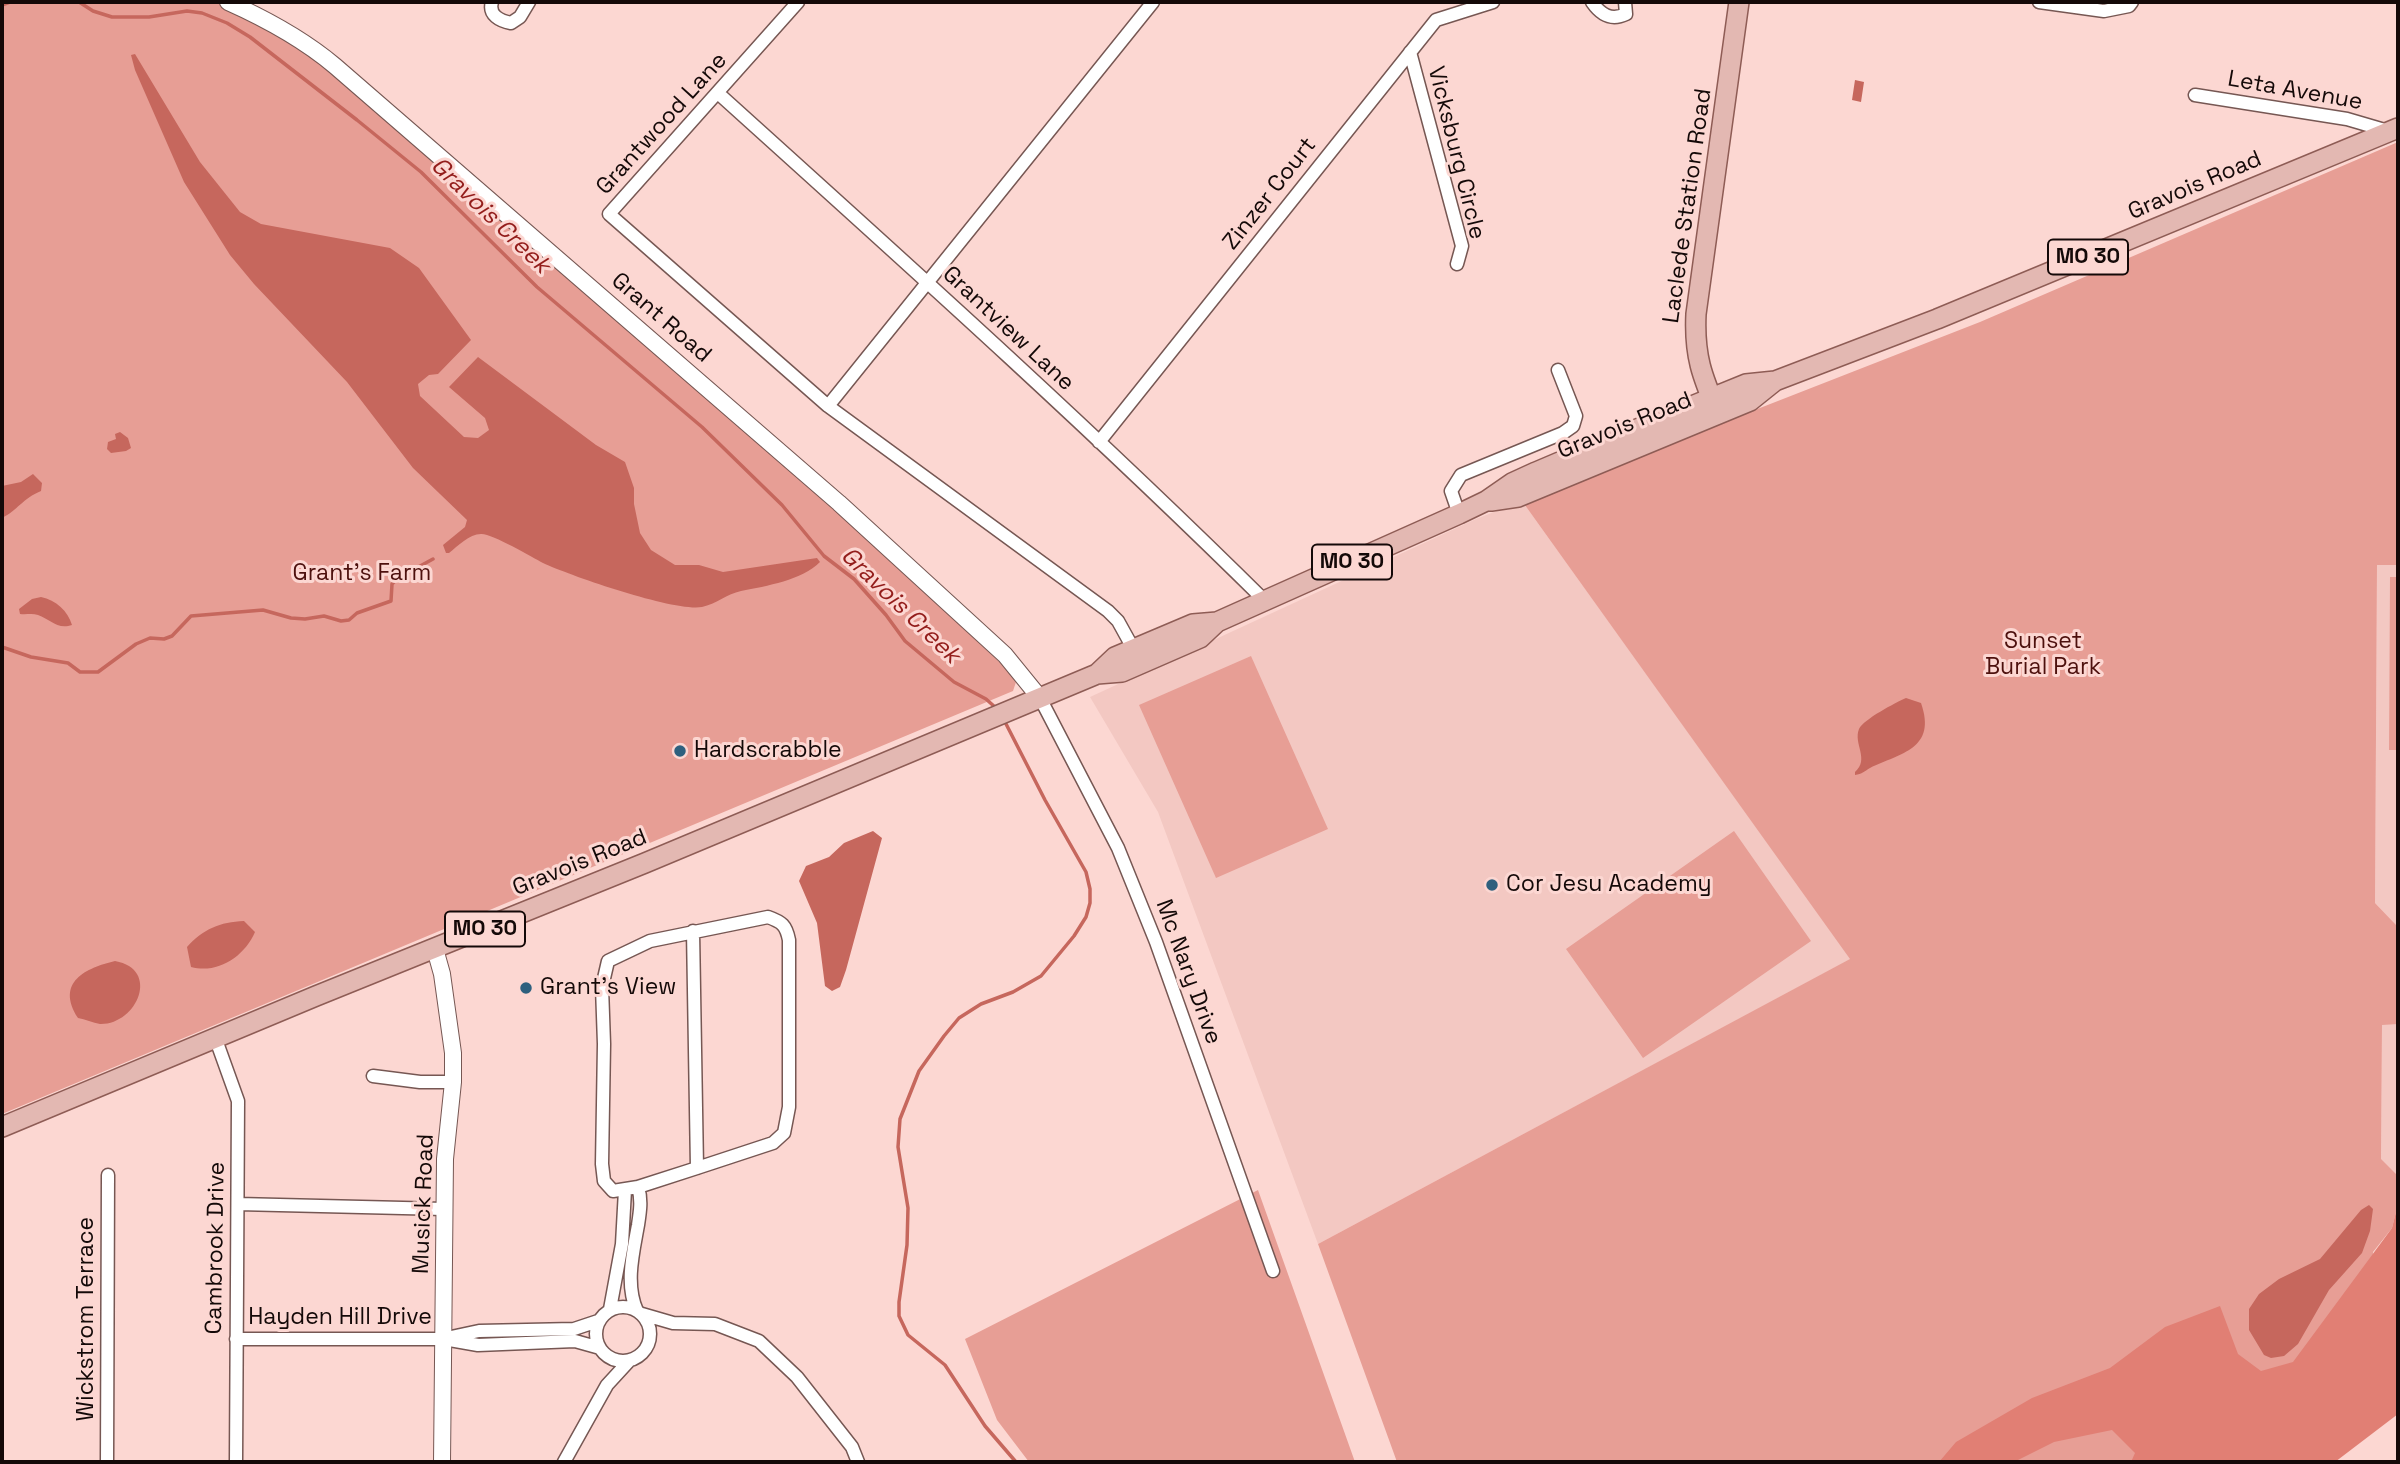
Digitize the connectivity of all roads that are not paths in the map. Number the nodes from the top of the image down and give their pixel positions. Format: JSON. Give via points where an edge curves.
{"nodes":[{"id":1,"x":228,"y":2,"type":"edge"},
{"id":2,"x":492,"y":2,"type":"edge"},
{"id":3,"x":529,"y":2,"type":"edge"},
{"id":4,"x":798,"y":2,"type":"edge"},
{"id":5,"x":1153,"y":2,"type":"edge"},
{"id":6,"x":1493,"y":2,"type":"edge"},
{"id":7,"x":1592,"y":2,"type":"edge"},
{"id":8,"x":1625,"y":2,"type":"edge"},
{"id":9,"x":1739,"y":2,"type":"edge"},
{"id":10,"x":2039,"y":2,"type":"edge"},
{"id":11,"x":2132,"y":2,"type":"edge"},
{"id":12,"x":1410,"y":52,"type":"junction"},
{"id":13,"x":719,"y":93,"type":"junction"},
{"id":14,"x":2194,"y":95,"type":"dead end"},
{"id":15,"x":2393,"y":130,"type":"edge"},
{"id":16,"x":1457,"y":264,"type":"dead end"},
{"id":17,"x":928,"y":283,"type":"junction"},
{"id":18,"x":1699,"y":367,"type":"junction"},
{"id":19,"x":1558,"y":370,"type":"dead end"},
{"id":20,"x":828,"y":406,"type":"junction"},
{"id":21,"x":1714,"y":406,"type":"junction"},
{"id":22,"x":1684,"y":409,"type":"junction"},
{"id":23,"x":1100,"y":442,"type":"junction"},
{"id":24,"x":1486,"y":501,"type":"junction"},
{"id":25,"x":1459,"y":514,"type":"junction"},
{"id":26,"x":1265,"y":601,"type":"junction"},
{"id":27,"x":1217,"y":622,"type":"junction"},
{"id":28,"x":1134,"y":650,"type":"junction"},
{"id":29,"x":1097,"y":674,"type":"junction"},
{"id":30,"x":1040,"y":698,"type":"junction"},
{"id":31,"x":693,"y":931,"type":"junction"},
{"id":32,"x":435,"y":948,"type":"junction"},
{"id":33,"x":215,"y":1037,"type":"junction"},
{"id":34,"x":373,"y":1076,"type":"dead end"},
{"id":35,"x":453,"y":1082,"type":"junction"},
{"id":36,"x":2,"y":1127,"type":"edge"},
{"id":37,"x":697,"y":1168,"type":"junction"},
{"id":38,"x":108,"y":1175,"type":"dead end"},
{"id":39,"x":632,"y":1189,"type":"junction"},
{"id":40,"x":238,"y":1204,"type":"junction"},
{"id":41,"x":444,"y":1209,"type":"junction"},
{"id":42,"x":1273,"y":1271,"type":"dead end"},
{"id":43,"x":610,"y":1309,"type":"junction"},
{"id":44,"x":640,"y":1312,"type":"junction"},
{"id":45,"x":598,"y":1321,"type":"junction"},
{"id":46,"x":673,"y":1323,"type":"junction"},
{"id":47,"x":236,"y":1339,"type":"junction"},
{"id":48,"x":444,"y":1339,"type":"junction"},
{"id":49,"x":649,"y":1340,"type":"junction"},
{"id":50,"x":602,"y":1351,"type":"junction"},
{"id":51,"x":630,"y":1360,"type":"junction"},
{"id":52,"x":607,"y":1385,"type":"junction"},
{"id":53,"x":107,"y":1462,"type":"edge"},
{"id":54,"x":236,"y":1462,"type":"edge"},
{"id":55,"x":442,"y":1462,"type":"edge"},
{"id":56,"x":564,"y":1462,"type":"edge"},
{"id":57,"x":858,"y":1462,"type":"edge"}],
"edges":[{"from":1,"to":30,"type":"street","name":"Grant Road","via":[[269,21],[335,66],[839,503],[1005,655]]},
{"from":2,"to":3,"type":"street","via":[[493,14],[511,23]]},
{"from":4,"to":13,"type":"street","name":"Grantwood Lane"},
{"from":5,"to":17,"type":"street"},
{"from":6,"to":12,"type":"street","name":"Zinzer Court","via":[[1436,20]]},
{"from":7,"to":8,"type":"street","via":[[1605,16],[1617,18],[1626,14]]},
{"from":9,"to":18,"type":"main road","name":"Laclede Station Road","via":[[1696,314]]},
{"from":10,"to":11,"type":"street","via":[[2104,11]]},
{"from":12,"to":16,"type":"street","name":"Vicksburg Circle","via":[[1462,246]]},
{"from":12,"to":23,"type":"street","name":"Zinzer Court"},
{"from":13,"to":17,"type":"street","name":"Grantview Lane"},
{"from":13,"to":20,"type":"street","name":"Grantwood Lane","via":[[609,214]]},
{"from":14,"to":15,"type":"street","name":"Leta Avenue"},
{"from":15,"to":21,"type":"main road","name":"Gravois Road","number":"MO 30","via":[[1937,319],[1775,381],[1750,401]]},
{"from":17,"to":20,"type":"street"},
{"from":17,"to":23,"type":"street","name":"Grantview Lane"},
{"from":18,"to":21,"type":"main road","name":"Laclede Station Road"},
{"from":18,"to":22,"type":"main road"},
{"from":19,"to":25,"type":"street","via":[[1576,416],[1573,426],[1461,475],[1451,491]]},
{"from":20,"to":28,"type":"street","name":"Grantwood Lane","via":[[1108,611]]},
{"from":21,"to":22,"type":"main road","name":"Gravois Road","number":"MO 30"},
{"from":21,"to":24,"type":"main road","name":"Gravois Road","number":"MO 30","via":[[1518,496]]},
{"from":22,"to":24,"type":"main road","name":"Gravois Road","number":"MO 30","via":[[1536,472]]},
{"from":23,"to":26,"type":"street","name":"Grantview Lane"},
{"from":24,"to":25,"type":"main road","name":"Gravois Road","number":"MO 30"},
{"from":25,"to":26,"type":"main road","name":"Gravois Road","number":"MO 30"},
{"from":26,"to":27,"type":"main road","name":"Gravois Road","number":"MO 30"},
{"from":27,"to":28,"type":"main road","name":"Gravois Road","number":"MO 30","via":[[1193,624]]},
{"from":27,"to":29,"type":"main road","name":"Gravois Road","number":"MO 30","via":[[1200,638],[1122,672]]},
{"from":28,"to":29,"type":"main road","name":"Gravois Road","number":"MO 30","via":[[1115,657]]},
{"from":29,"to":30,"type":"main road","name":"Gravois Road","number":"MO 30"},
{"from":30,"to":32,"type":"main road","name":"Gravois Road","number":"MO 30"},
{"from":30,"to":42,"type":"street","name":"Mc Nary Drive","via":[[1128,872]]},
{"from":31,"to":37,"type":"street"},
{"from":31,"to":37,"type":"street","via":[[768,916],[787,927],[789,940],[789,1107],[784,1133],[773,1143]]},
{"from":31,"to":39,"type":"street","via":[[650,941],[608,961],[605,970],[604,1181],[613,1191]]},
{"from":32,"to":33,"type":"main road","name":"Gravois Road","number":"MO 30"},
{"from":32,"to":35,"type":"street","name":"Musick Road","via":[[450,1024]]},
{"from":33,"to":36,"type":"main road","name":"Gravois Road","number":"MO 30"},
{"from":33,"to":40,"type":"street","name":"Cambrook Drive","via":[[238,1101]]},
{"from":34,"to":35,"type":"street"},
{"from":35,"to":41,"type":"street","name":"Musick Road"},
{"from":37,"to":39,"type":"street"},
{"from":38,"to":53,"type":"street","name":"Wickstrom Terrace"},
{"from":39,"to":43,"type":"street"},
{"from":39,"to":44,"type":"street","via":[[640,1206],[631,1297]]},
{"from":40,"to":41,"type":"street"},
{"from":40,"to":47,"type":"street","name":"Cambrook Drive"},
{"from":41,"to":48,"type":"street","name":"Musick Road"},
{"from":43,"to":44,"type":"street","via":[[621,1306]]},
{"from":43,"to":45,"type":"street"},
{"from":44,"to":46,"type":"street"},
{"from":44,"to":49,"type":"street","via":[[650,1329]]},
{"from":45,"to":48,"type":"street","via":[[574,1329],[479,1331]]},
{"from":45,"to":50,"type":"street","via":[[596,1338]]},
{"from":46,"to":49,"type":"street"},
{"from":46,"to":57,"type":"street","via":[[715,1324],[759,1341],[797,1377],[852,1447]]},
{"from":47,"to":48,"type":"street","name":"Hayden Hill Drive"},
{"from":47,"to":54,"type":"street","name":"Cambrook Drive"},
{"from":48,"to":50,"type":"street","via":[[478,1345],[575,1341]]},
{"from":48,"to":55,"type":"street","name":"Musick Road"},
{"from":49,"to":51,"type":"street","via":[[640,1355]]},
{"from":50,"to":51,"type":"street","via":[[613,1359]]},
{"from":50,"to":52,"type":"street"},
{"from":51,"to":52,"type":"street"},
{"from":52,"to":56,"type":"street"}]}
